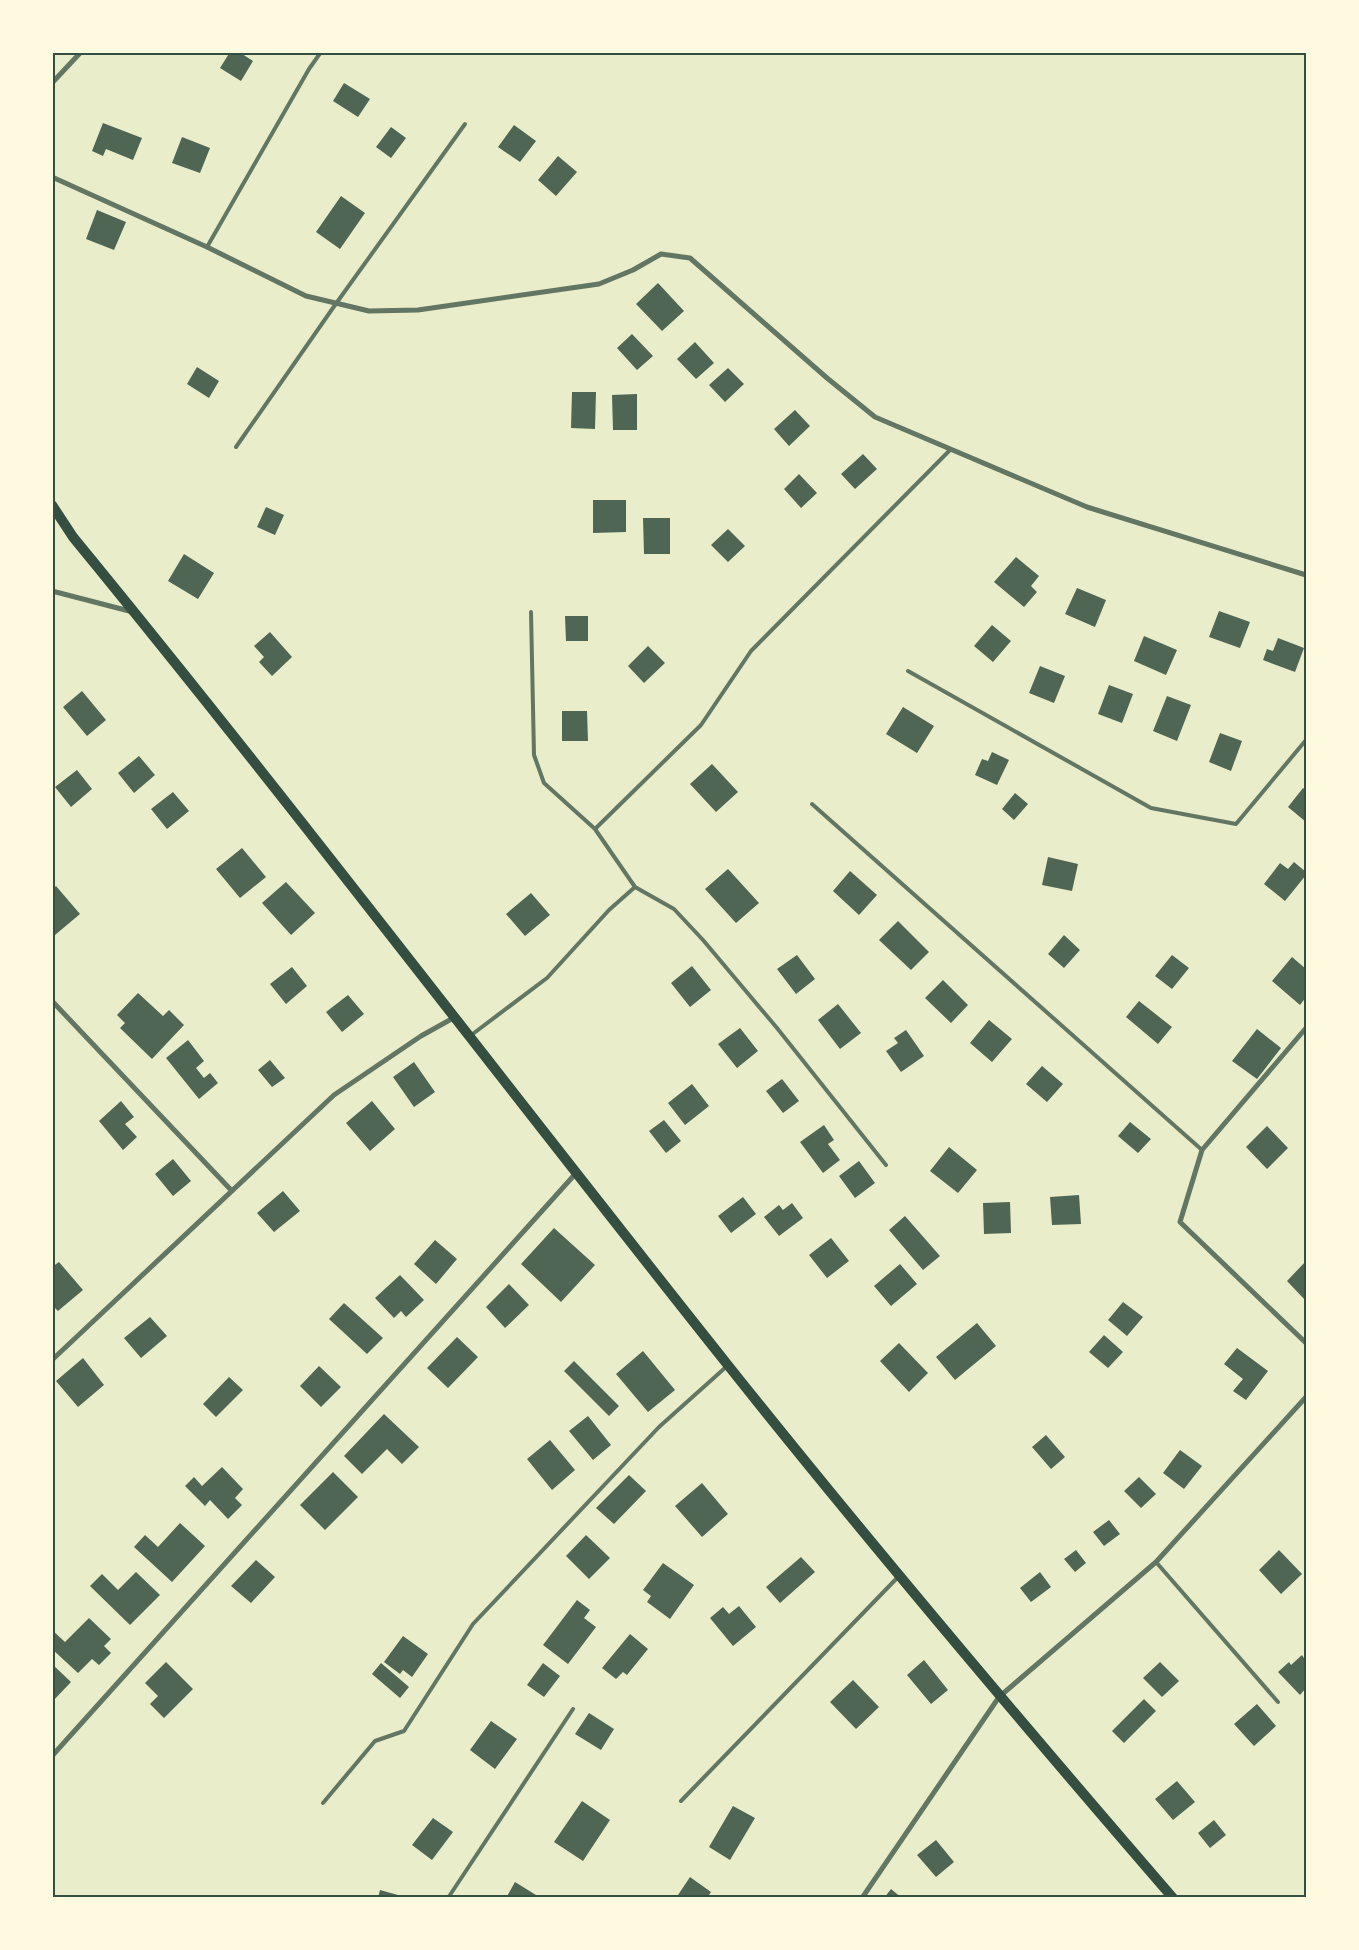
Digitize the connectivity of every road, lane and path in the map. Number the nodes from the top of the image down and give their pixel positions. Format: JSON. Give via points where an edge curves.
{"nodes":[{"id":1,"x":81,"y":52,"type":"edge"},
{"id":2,"x":321,"y":52,"type":"edge"},
{"id":3,"x":52,"y":83,"type":"edge"},
{"id":4,"x":465,"y":124,"type":"dead end"},
{"id":5,"x":52,"y":177,"type":"edge"},
{"id":6,"x":207,"y":246,"type":"junction"},
{"id":7,"x":335,"y":305,"type":"junction"},
{"id":8,"x":236,"y":447,"type":"dead end"},
{"id":9,"x":950,"y":450,"type":"junction"},
{"id":10,"x":52,"y":505,"type":"edge"},
{"id":11,"x":1306,"y":575,"type":"edge"},
{"id":12,"x":52,"y":591,"type":"edge"},
{"id":13,"x":532,"y":612,"type":"dead end"},
{"id":14,"x":136,"y":613,"type":"junction"},
{"id":15,"x":908,"y":671,"type":"dead end"},
{"id":16,"x":1306,"y":740,"type":"edge"},
{"id":17,"x":812,"y":804,"type":"dead end"},
{"id":18,"x":595,"y":829,"type":"junction"},
{"id":19,"x":635,"y":887,"type":"junction"},
{"id":20,"x":52,"y":1000,"type":"edge"},
{"id":21,"x":455,"y":1017,"type":"junction"},
{"id":22,"x":1306,"y":1028,"type":"edge"},
{"id":23,"x":470,"y":1036,"type":"junction"},
{"id":24,"x":1202,"y":1150,"type":"junction"},
{"id":25,"x":886,"y":1165,"type":"dead end"},
{"id":26,"x":577,"y":1172,"type":"junction"},
{"id":27,"x":232,"y":1191,"type":"junction"},
{"id":28,"x":1306,"y":1343,"type":"edge"},
{"id":29,"x":52,"y":1360,"type":"edge"},
{"id":30,"x":728,"y":1365,"type":"junction"},
{"id":31,"x":1306,"y":1397,"type":"edge"},
{"id":32,"x":1156,"y":1562,"type":"junction"},
{"id":33,"x":900,"y":1575,"type":"junction"},
{"id":34,"x":999,"y":1697,"type":"junction"},
{"id":35,"x":1278,"y":1702,"type":"dead end"},
{"id":36,"x":573,"y":1709,"type":"dead end"},
{"id":37,"x":52,"y":1756,"type":"edge"},
{"id":38,"x":681,"y":1801,"type":"dead end"},
{"id":39,"x":323,"y":1803,"type":"dead end"},
{"id":40,"x":448,"y":1898,"type":"edge"},
{"id":41,"x":862,"y":1898,"type":"edge"},
{"id":42,"x":1173,"y":1898,"type":"edge"}],
"edges":[{"from":1,"to":3,"type":"street"},
{"from":2,"to":6,"type":"lane"},
{"from":4,"to":7,"type":"lane"},
{"from":5,"to":6,"type":"street"},
{"from":6,"to":7,"type":"street","via":[[306,296]]},
{"from":7,"to":8,"type":"lane"},
{"from":7,"to":9,"type":"street","via":[[369,311],[418,310],[599,284],[661,254],[690,258],[875,417]]},
{"from":9,"to":11,"type":"street","via":[[1087,507]]},
{"from":9,"to":18,"type":"lane","via":[[751,651],[701,725]]},
{"from":10,"to":14,"type":"main road","via":[[73,537]]},
{"from":12,"to":14,"type":"street"},
{"from":13,"to":18,"type":"lane","via":[[534,755],[544,783]]},
{"from":14,"to":21,"type":"main road"},
{"from":15,"to":16,"type":"lane","via":[[1151,808],[1236,824]]},
{"from":17,"to":24,"type":"lane"},
{"from":18,"to":19,"type":"lane"},
{"from":19,"to":23,"type":"lane","via":[[609,910],[547,978]]},
{"from":19,"to":25,"type":"lane","via":[[674,909],[703,940]]},
{"from":20,"to":27,"type":"street"},
{"from":21,"to":23,"type":"main road"},
{"from":21,"to":27,"type":"street","via":[[334,1095]]},
{"from":22,"to":24,"type":"street"},
{"from":23,"to":26,"type":"main road"},
{"from":24,"to":28,"type":"street","via":[[1180,1222]]},
{"from":26,"to":30,"type":"main road"},
{"from":26,"to":37,"type":"street"},
{"from":27,"to":29,"type":"street"},
{"from":30,"to":33,"type":"main road"},
{"from":30,"to":39,"type":"lane","via":[[659,1428],[473,1624],[404,1731],[375,1741]]},
{"from":31,"to":32,"type":"street"},
{"from":32,"to":34,"type":"street"},
{"from":32,"to":35,"type":"lane"},
{"from":33,"to":34,"type":"main road"},
{"from":33,"to":38,"type":"lane"},
{"from":34,"to":41,"type":"street"},
{"from":34,"to":42,"type":"main road"},
{"from":36,"to":40,"type":"lane"}]}
